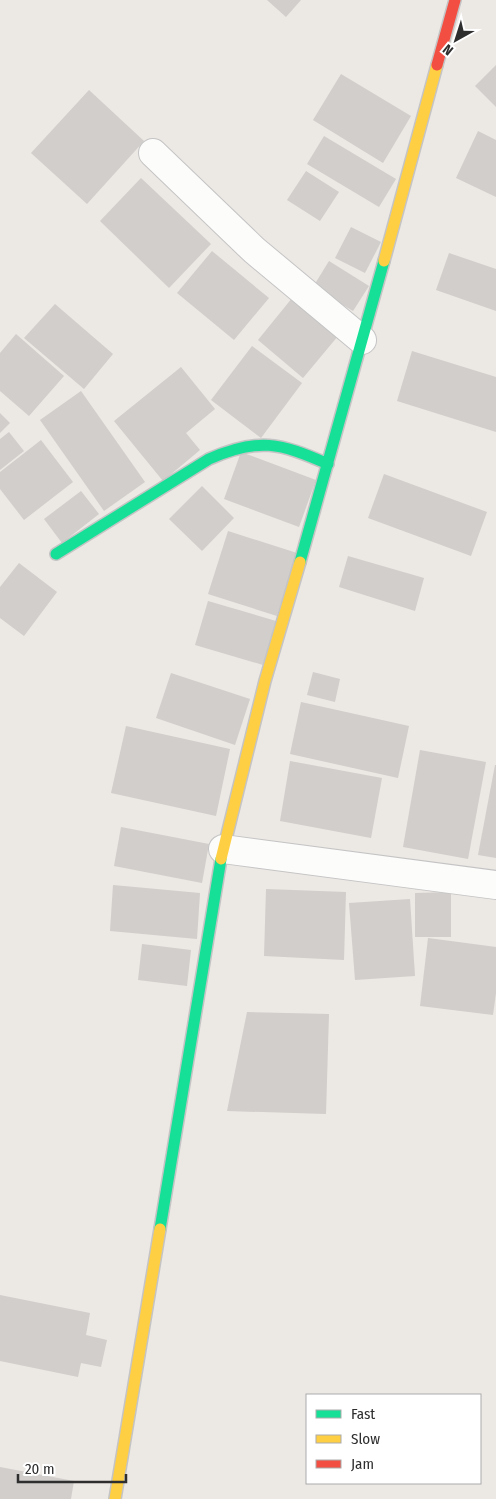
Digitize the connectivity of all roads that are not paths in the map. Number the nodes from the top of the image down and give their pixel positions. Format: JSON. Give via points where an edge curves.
{"nodes":[{"id":1,"x":455,"y":0,"type":"edge"},
{"id":2,"x":153,"y":153,"type":"dead end"},
{"id":3,"x":362,"y":340,"type":"junction"},
{"id":4,"x":328,"y":464,"type":"junction"},
{"id":5,"x":56,"y":554,"type":"dead end"},
{"id":6,"x":223,"y":849,"type":"junction"},
{"id":7,"x":496,"y":885,"type":"edge"},
{"id":8,"x":115,"y":1499,"type":"edge"}],
"edges":[{"from":1,"to":3,"type":"street"},
{"from":2,"to":3,"type":"street","via":[[254,250]]},
{"from":3,"to":4,"type":"street"},
{"from":4,"to":5,"type":"street","via":[[286,446],[266,444],[223,452]]},
{"from":4,"to":6,"type":"street","via":[[265,680]]},
{"from":6,"to":7,"type":"street"},
{"from":6,"to":8,"type":"street"}]}
